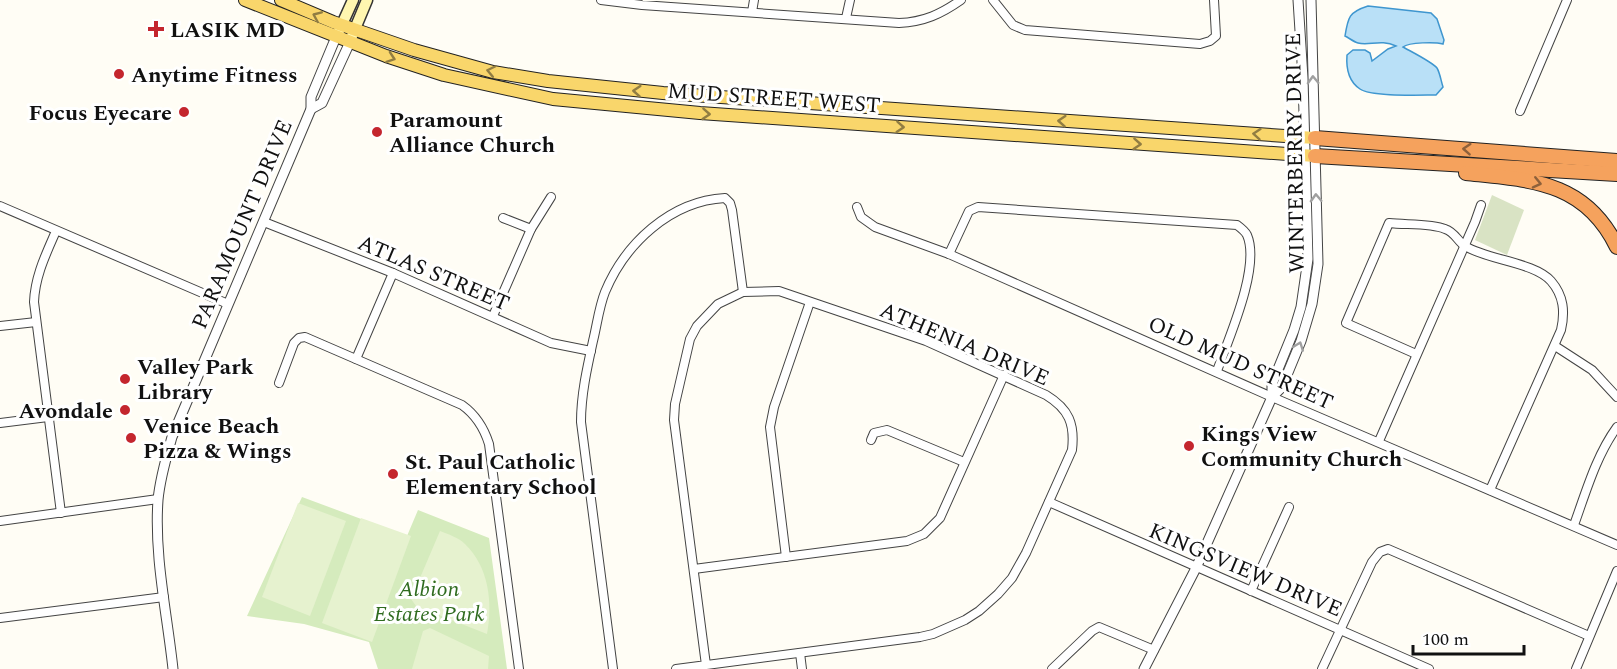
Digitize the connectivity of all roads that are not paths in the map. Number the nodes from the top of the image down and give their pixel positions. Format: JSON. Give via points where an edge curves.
{"nodes":[{"id":1,"x":245,"y":0,"type":"edge"},
{"id":2,"x":280,"y":0,"type":"edge"},
{"id":3,"x":353,"y":0,"type":"edge"},
{"id":4,"x":366,"y":0,"type":"edge"},
{"id":5,"x":602,"y":0,"type":"edge"},
{"id":6,"x":754,"y":0,"type":"edge"},
{"id":7,"x":850,"y":0,"type":"edge"},
{"id":8,"x":961,"y":0,"type":"edge"},
{"id":9,"x":993,"y":0,"type":"edge"},
{"id":10,"x":1214,"y":0,"type":"edge"},
{"id":11,"x":1298,"y":0,"type":"edge"},
{"id":12,"x":1311,"y":0,"type":"edge"},
{"id":13,"x":1567,"y":0,"type":"edge"},
{"id":14,"x":752,"y":12,"type":"junction"},
{"id":15,"x":846,"y":18,"type":"junction"},
{"id":16,"x":355,"y":29,"type":"junction"},
{"id":17,"x":339,"y":31,"type":"junction"},
{"id":18,"x":350,"y":42,"type":"junction"},
{"id":19,"x":311,"y":109,"type":"junction"},
{"id":20,"x":1520,"y":111,"type":"dead end"},
{"id":21,"x":1310,"y":138,"type":"junction"},
{"id":22,"x":1310,"y":156,"type":"junction"},
{"id":23,"x":1375,"y":159,"type":"junction"},
{"id":24,"x":1617,"y":161,"type":"edge"},
{"id":25,"x":1617,"y":174,"type":"edge"},
{"id":26,"x":551,"y":197,"type":"dead end"},
{"id":27,"x":1480,"y":205,"type":"dead end"},
{"id":28,"x":0,"y":206,"type":"edge"},
{"id":29,"x":856,"y":207,"type":"dead end"},
{"id":30,"x":503,"y":218,"type":"dead end"},
{"id":31,"x":264,"y":222,"type":"junction"},
{"id":32,"x":531,"y":229,"type":"junction"},
{"id":33,"x":56,"y":231,"type":"junction"},
{"id":34,"x":1463,"y":246,"type":"junction"},
{"id":35,"x":1617,"y":247,"type":"edge"},
{"id":36,"x":949,"y":254,"type":"junction"},
{"id":37,"x":393,"y":273,"type":"junction"},
{"id":38,"x":743,"y":292,"type":"junction"},
{"id":39,"x":810,"y":302,"type":"junction"},
{"id":40,"x":228,"y":304,"type":"junction"},
{"id":41,"x":493,"y":316,"type":"junction"},
{"id":42,"x":36,"y":322,"type":"junction"},
{"id":43,"x":0,"y":326,"type":"edge"},
{"id":44,"x":1555,"y":346,"type":"junction"},
{"id":45,"x":591,"y":351,"type":"junction"},
{"id":46,"x":1416,"y":354,"type":"junction"},
{"id":47,"x":356,"y":359,"type":"junction"},
{"id":48,"x":1217,"y":371,"type":"junction"},
{"id":49,"x":1004,"y":375,"type":"junction"},
{"id":50,"x":279,"y":383,"type":"dead end"},
{"id":51,"x":1272,"y":397,"type":"junction"},
{"id":52,"x":1617,"y":397,"type":"edge"},
{"id":53,"x":48,"y":417,"type":"junction"},
{"id":54,"x":0,"y":423,"type":"edge"},
{"id":55,"x":1617,"y":427,"type":"edge"},
{"id":56,"x":871,"y":440,"type":"dead end"},
{"id":57,"x":1379,"y":441,"type":"junction"},
{"id":58,"x":964,"y":462,"type":"junction"},
{"id":59,"x":1490,"y":490,"type":"junction"},
{"id":60,"x":158,"y":499,"type":"junction"},
{"id":61,"x":1049,"y":502,"type":"junction"},
{"id":62,"x":1289,"y":507,"type":"dead end"},
{"id":63,"x":62,"y":513,"type":"junction"},
{"id":64,"x":0,"y":521,"type":"edge"},
{"id":65,"x":1574,"y":525,"type":"junction"},
{"id":66,"x":1617,"y":545,"type":"edge"},
{"id":67,"x":786,"y":557,"type":"junction"},
{"id":68,"x":1197,"y":568,"type":"junction"},
{"id":69,"x":694,"y":569,"type":"junction"},
{"id":70,"x":1617,"y":571,"type":"edge"},
{"id":71,"x":1251,"y":591,"type":"junction"},
{"id":72,"x":164,"y":597,"type":"junction"},
{"id":73,"x":0,"y":618,"type":"edge"},
{"id":74,"x":1342,"y":630,"type":"junction"},
{"id":75,"x":1589,"y":636,"type":"junction"},
{"id":76,"x":1154,"y":650,"type":"junction"},
{"id":77,"x":800,"y":653,"type":"junction"},
{"id":78,"x":706,"y":665,"type":"junction"},
{"id":79,"x":173,"y":669,"type":"edge"},
{"id":80,"x":519,"y":669,"type":"edge"},
{"id":81,"x":613,"y":669,"type":"edge"},
{"id":82,"x":676,"y":669,"type":"edge"},
{"id":83,"x":802,"y":669,"type":"edge"},
{"id":84,"x":1052,"y":669,"type":"edge"},
{"id":85,"x":1144,"y":669,"type":"edge"},
{"id":86,"x":1322,"y":669,"type":"edge"},
{"id":87,"x":1429,"y":669,"type":"edge"},
{"id":88,"x":1576,"y":669,"type":"edge"}],
"edges":[{"from":1,"to":17,"type":"main road","name":"MUD STREET WEST"},
{"from":17,"to":2,"type":"main road","name":"MUD STREET WEST","one_way":true},
{"from":3,"to":17,"type":"main road","name":"PARAMOUNT DRIVE"},
{"from":4,"to":16,"type":"main road","name":"PARAMOUNT DRIVE"},
{"from":5,"to":14,"type":"street"},
{"from":6,"to":14,"type":"street"},
{"from":7,"to":15,"type":"street"},
{"from":8,"to":15,"type":"street","via":[[927,20],[912,23]]},
{"from":9,"to":10,"type":"street","via":[[1013,25],[1025,30],[1200,44],[1216,36]]},
{"from":11,"to":21,"type":"street","name":"WINTERBERRY DRIVE"},
{"from":21,"to":12,"type":"street","name":"WINTERBERRY DRIVE","one_way":true},
{"from":13,"to":20,"type":"street"},
{"from":14,"to":15,"type":"street"},
{"from":16,"to":17,"type":"main road","name":"MUD STREET WEST"},
{"from":16,"to":18,"type":"main road","name":"PARAMOUNT DRIVE"},
{"from":21,"to":16,"type":"main road","name":"MUD STREET WEST","one_way":true,"via":[[597,88],[493,72]]},
{"from":17,"to":18,"type":"main road","name":"MUD STREET WEST"},
{"from":17,"to":19,"type":"street","name":"PARAMOUNT DRIVE","via":[[310,97]]},
{"from":18,"to":19,"type":"street","name":"PARAMOUNT DRIVE","via":[[322,103]]},
{"from":18,"to":22,"type":"main road","name":"MUD STREET WEST","one_way":true,"via":[[444,75],[597,105]]},
{"from":19,"to":31,"type":"street","name":"PARAMOUNT DRIVE"},
{"from":21,"to":22,"type":"street","name":"WINTERBERRY DRIVE"},
{"from":24,"to":21,"type":"highway","one_way":true},
{"from":22,"to":23,"type":"highway"},
{"from":22,"to":51,"type":"street","name":"WINTERBERRY DRIVE","via":[[1318,239],[1316,284],[1301,341],[1282,387]]},
{"from":23,"to":25,"type":"highway"},
{"from":23,"to":35,"type":"highway","one_way":true,"via":[[1540,183],[1560,190],[1588,207]]},
{"from":26,"to":32,"type":"street"},
{"from":27,"to":34,"type":"street"},
{"from":28,"to":33,"type":"street"},
{"from":29,"to":36,"type":"street","name":"OLD MUD STREET","via":[[874,227]]},
{"from":30,"to":32,"type":"street"},
{"from":31,"to":37,"type":"street","name":"ATLAS STREET"},
{"from":31,"to":40,"type":"street","name":"PARAMOUNT DRIVE"},
{"from":32,"to":41,"type":"street"},
{"from":33,"to":40,"type":"street"},
{"from":33,"to":42,"type":"street","via":[[39,270]]},
{"from":34,"to":44,"type":"street","via":[[1550,280],[1563,302],[1564,316]]},
{"from":34,"to":46,"type":"street"},
{"from":34,"to":46,"type":"street","via":[[1443,228],[1389,224],[1346,323]]},
{"from":36,"to":48,"type":"street","name":"OLD MUD STREET"},
{"from":36,"to":48,"type":"street","via":[[969,211],[978,207],[1237,225],[1250,244],[1248,270]]},
{"from":37,"to":41,"type":"street","name":"ATLAS STREET"},
{"from":37,"to":47,"type":"street"},
{"from":38,"to":39,"type":"street","name":"ATHENIA DRIVE","via":[[778,291]]},
{"from":38,"to":45,"type":"street","via":[[730,203],[725,198],[714,198],[683,207],[646,232],[618,267],[604,294]]},
{"from":38,"to":69,"type":"street","name":"ATHENIA DRIVE","via":[[718,304],[697,326],[690,339],[675,404]]},
{"from":39,"to":49,"type":"street","name":"ATHENIA DRIVE","via":[[927,341]]},
{"from":39,"to":67,"type":"street","via":[[770,427]]},
{"from":40,"to":60,"type":"street","name":"PARAMOUNT DRIVE","via":[[171,437]]},
{"from":41,"to":45,"type":"street","name":"ATLAS STREET","via":[[552,343]]},
{"from":42,"to":43,"type":"street"},
{"from":42,"to":53,"type":"street"},
{"from":44,"to":52,"type":"street","via":[[1592,370]]},
{"from":44,"to":59,"type":"street"},
{"from":45,"to":81,"type":"street","via":[[581,422]]},
{"from":46,"to":57,"type":"street"},
{"from":47,"to":50,"type":"street","via":[[299,338]]},
{"from":47,"to":80,"type":"street","via":[[462,405],[478,419],[486,434]]},
{"from":48,"to":51,"type":"street","name":"OLD MUD STREET"},
{"from":49,"to":58,"type":"street"},
{"from":49,"to":61,"type":"street","name":"ATHENIA DRIVE","via":[[1058,402],[1071,421],[1072,450]]},
{"from":51,"to":57,"type":"street","name":"OLD MUD STREET"},
{"from":51,"to":68,"type":"street"},
{"from":53,"to":54,"type":"street"},
{"from":53,"to":63,"type":"street"},
{"from":55,"to":65,"type":"street","via":[[1600,458]]},
{"from":56,"to":58,"type":"street","via":[[874,433],[887,430]]},
{"from":57,"to":59,"type":"street","name":"OLD MUD STREET"},
{"from":58,"to":67,"type":"street","via":[[940,518],[920,536]]},
{"from":59,"to":65,"type":"street","name":"OLD MUD STREET"},
{"from":60,"to":63,"type":"street"},
{"from":60,"to":72,"type":"street","name":"PARAMOUNT DRIVE"},
{"from":61,"to":68,"type":"street","name":"KINGSVIEW DRIVE"},
{"from":61,"to":77,"type":"street","name":"ATHENIA DRIVE","via":[[1012,578],[965,620],[920,638]]},
{"from":62,"to":71,"type":"street"},
{"from":63,"to":64,"type":"street"},
{"from":65,"to":66,"type":"street","name":"OLD MUD STREET"},
{"from":67,"to":69,"type":"street"},
{"from":68,"to":71,"type":"street","name":"KINGSVIEW DRIVE"},
{"from":68,"to":76,"type":"street"},
{"from":69,"to":78,"type":"street","name":"ATHENIA DRIVE"},
{"from":70,"to":75,"type":"street"},
{"from":71,"to":74,"type":"street","name":"KINGSVIEW DRIVE"},
{"from":72,"to":73,"type":"street"},
{"from":72,"to":79,"type":"street","name":"PARAMOUNT DRIVE"},
{"from":74,"to":75,"type":"street","via":[[1372,562],[1388,549]]},
{"from":74,"to":86,"type":"street"},
{"from":74,"to":87,"type":"street","name":"KINGSVIEW DRIVE"},
{"from":75,"to":88,"type":"street"},
{"from":76,"to":84,"type":"street","via":[[1099,627]]},
{"from":76,"to":85,"type":"street"},
{"from":77,"to":78,"type":"street","name":"ATHENIA DRIVE"},
{"from":77,"to":83,"type":"street"},
{"from":78,"to":82,"type":"street","name":"ATHENIA DRIVE"}]}
